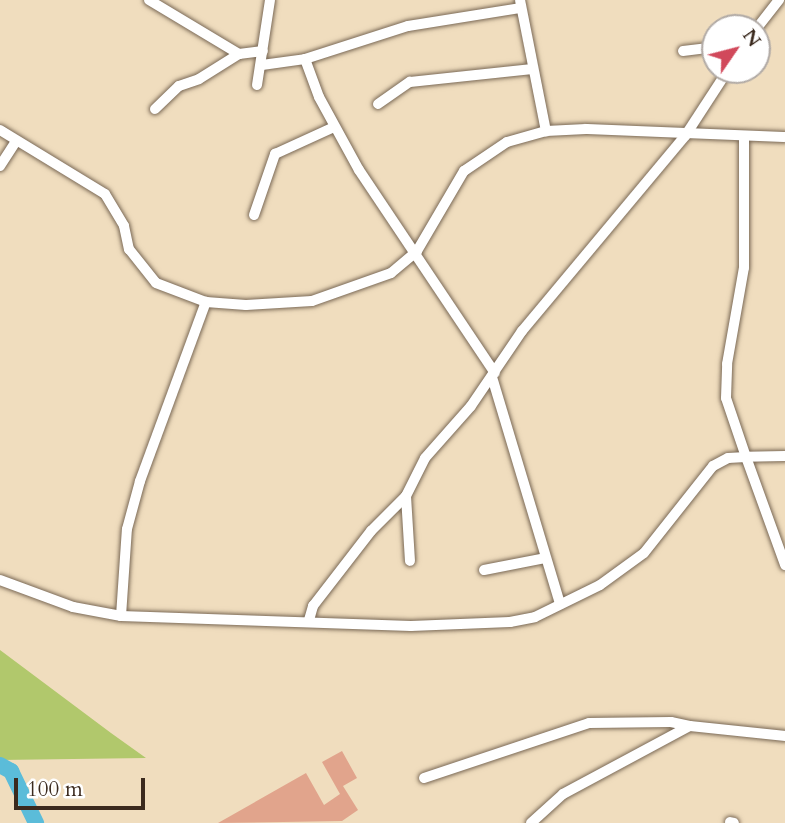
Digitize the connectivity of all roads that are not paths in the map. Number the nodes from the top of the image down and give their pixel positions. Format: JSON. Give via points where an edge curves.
{"nodes":[{"id":1,"x":149,"y":0,"type":"edge"},
{"id":2,"x":270,"y":0,"type":"edge"},
{"id":3,"x":779,"y":0,"type":"edge"},
{"id":4,"x":520,"y":4,"type":"edge"},
{"id":5,"x":768,"y":14,"type":"edge"},
{"id":6,"x":701,"y":49,"type":"edge"},
{"id":7,"x":263,"y":51,"type":"junction"},
{"id":8,"x":683,"y":51,"type":"dead end"},
{"id":9,"x":239,"y":54,"type":"junction"},
{"id":10,"x":304,"y":59,"type":"junction"},
{"id":11,"x":262,"y":65,"type":"junction"},
{"id":12,"x":532,"y":69,"type":"junction"},
{"id":13,"x":719,"y":84,"type":"edge"},
{"id":14,"x":257,"y":85,"type":"dead end"},
{"id":15,"x":378,"y":104,"type":"dead end"},
{"id":16,"x":155,"y":109,"type":"dead end"},
{"id":17,"x":334,"y":127,"type":"junction"},
{"id":18,"x":0,"y":130,"type":"edge"},
{"id":19,"x":546,"y":131,"type":"junction"},
{"id":20,"x":685,"y":136,"type":"junction"},
{"id":21,"x":744,"y":136,"type":"junction"},
{"id":22,"x":785,"y":137,"type":"edge"},
{"id":23,"x":16,"y":141,"type":"junction"},
{"id":24,"x":0,"y":166,"type":"edge"},
{"id":25,"x":254,"y":215,"type":"dead end"},
{"id":26,"x":417,"y":251,"type":"junction"},
{"id":27,"x":206,"y":303,"type":"junction"},
{"id":28,"x":494,"y":375,"type":"junction"},
{"id":29,"x":785,"y":456,"type":"edge"},
{"id":30,"x":746,"y":457,"type":"junction"},
{"id":31,"x":406,"y":496,"type":"junction"},
{"id":32,"x":545,"y":558,"type":"junction"},
{"id":33,"x":410,"y":561,"type":"dead end"},
{"id":34,"x":785,"y":565,"type":"edge"},
{"id":35,"x":484,"y":570,"type":"dead end"},
{"id":36,"x":2,"y":579,"type":"edge"},
{"id":37,"x":560,"y":604,"type":"junction"},
{"id":38,"x":121,"y":617,"type":"junction"},
{"id":39,"x":309,"y":620,"type":"junction"},
{"id":40,"x":690,"y":726,"type":"junction"},
{"id":41,"x":785,"y":736,"type":"edge"},
{"id":42,"x":424,"y":778,"type":"dead end"},
{"id":43,"x":531,"y":823,"type":"edge"}],
"edges":[{"from":1,"to":9,"type":"street"},
{"from":2,"to":7,"type":"street"},
{"from":3,"to":5,"type":"street"},
{"from":4,"to":10,"type":"street","via":[[408,26]]},
{"from":4,"to":12,"type":"street"},
{"from":6,"to":8,"type":"street"},
{"from":7,"to":9,"type":"street"},
{"from":7,"to":11,"type":"street"},
{"from":9,"to":16,"type":"street","via":[[179,86]]},
{"from":10,"to":11,"type":"street"},
{"from":10,"to":17,"type":"street"},
{"from":11,"to":14,"type":"street"},
{"from":12,"to":15,"type":"street","via":[[410,82]]},
{"from":12,"to":19,"type":"street"},
{"from":13,"to":20,"type":"street"},
{"from":17,"to":25,"type":"street","via":[[275,154]]},
{"from":17,"to":26,"type":"street","via":[[386,212]]},
{"from":18,"to":23,"type":"street"},
{"from":19,"to":20,"type":"street"},
{"from":19,"to":26,"type":"street","via":[[507,142],[464,171]]},
{"from":20,"to":21,"type":"street"},
{"from":20,"to":28,"type":"street","via":[[523,331]]},
{"from":21,"to":22,"type":"street"},
{"from":21,"to":30,"type":"street","via":[[744,268],[727,364],[726,398]]},
{"from":23,"to":24,"type":"street"},
{"from":23,"to":27,"type":"street","via":[[105,194],[124,226],[129,249],[156,283]]},
{"from":26,"to":27,"type":"street","via":[[373,282],[312,301],[279,306]]},
{"from":26,"to":28,"type":"street"},
{"from":27,"to":38,"type":"street","via":[[139,481],[127,529]]},
{"from":28,"to":31,"type":"street","via":[[425,458]]},
{"from":28,"to":32,"type":"street"},
{"from":29,"to":30,"type":"street"},
{"from":30,"to":34,"type":"street"},
{"from":30,"to":37,"type":"street","via":[[728,458],[713,466],[643,552],[600,585]]},
{"from":31,"to":33,"type":"street"},
{"from":31,"to":39,"type":"street","via":[[371,531],[313,606]]},
{"from":32,"to":35,"type":"street"},
{"from":32,"to":37,"type":"street"},
{"from":36,"to":38,"type":"street","via":[[73,607]]},
{"from":37,"to":39,"type":"street","via":[[535,617],[497,624],[399,626]]},
{"from":38,"to":39,"type":"street"},
{"from":40,"to":41,"type":"street"},
{"from":40,"to":42,"type":"street","via":[[590,723]]},
{"from":40,"to":43,"type":"street","via":[[563,794]]}]}
